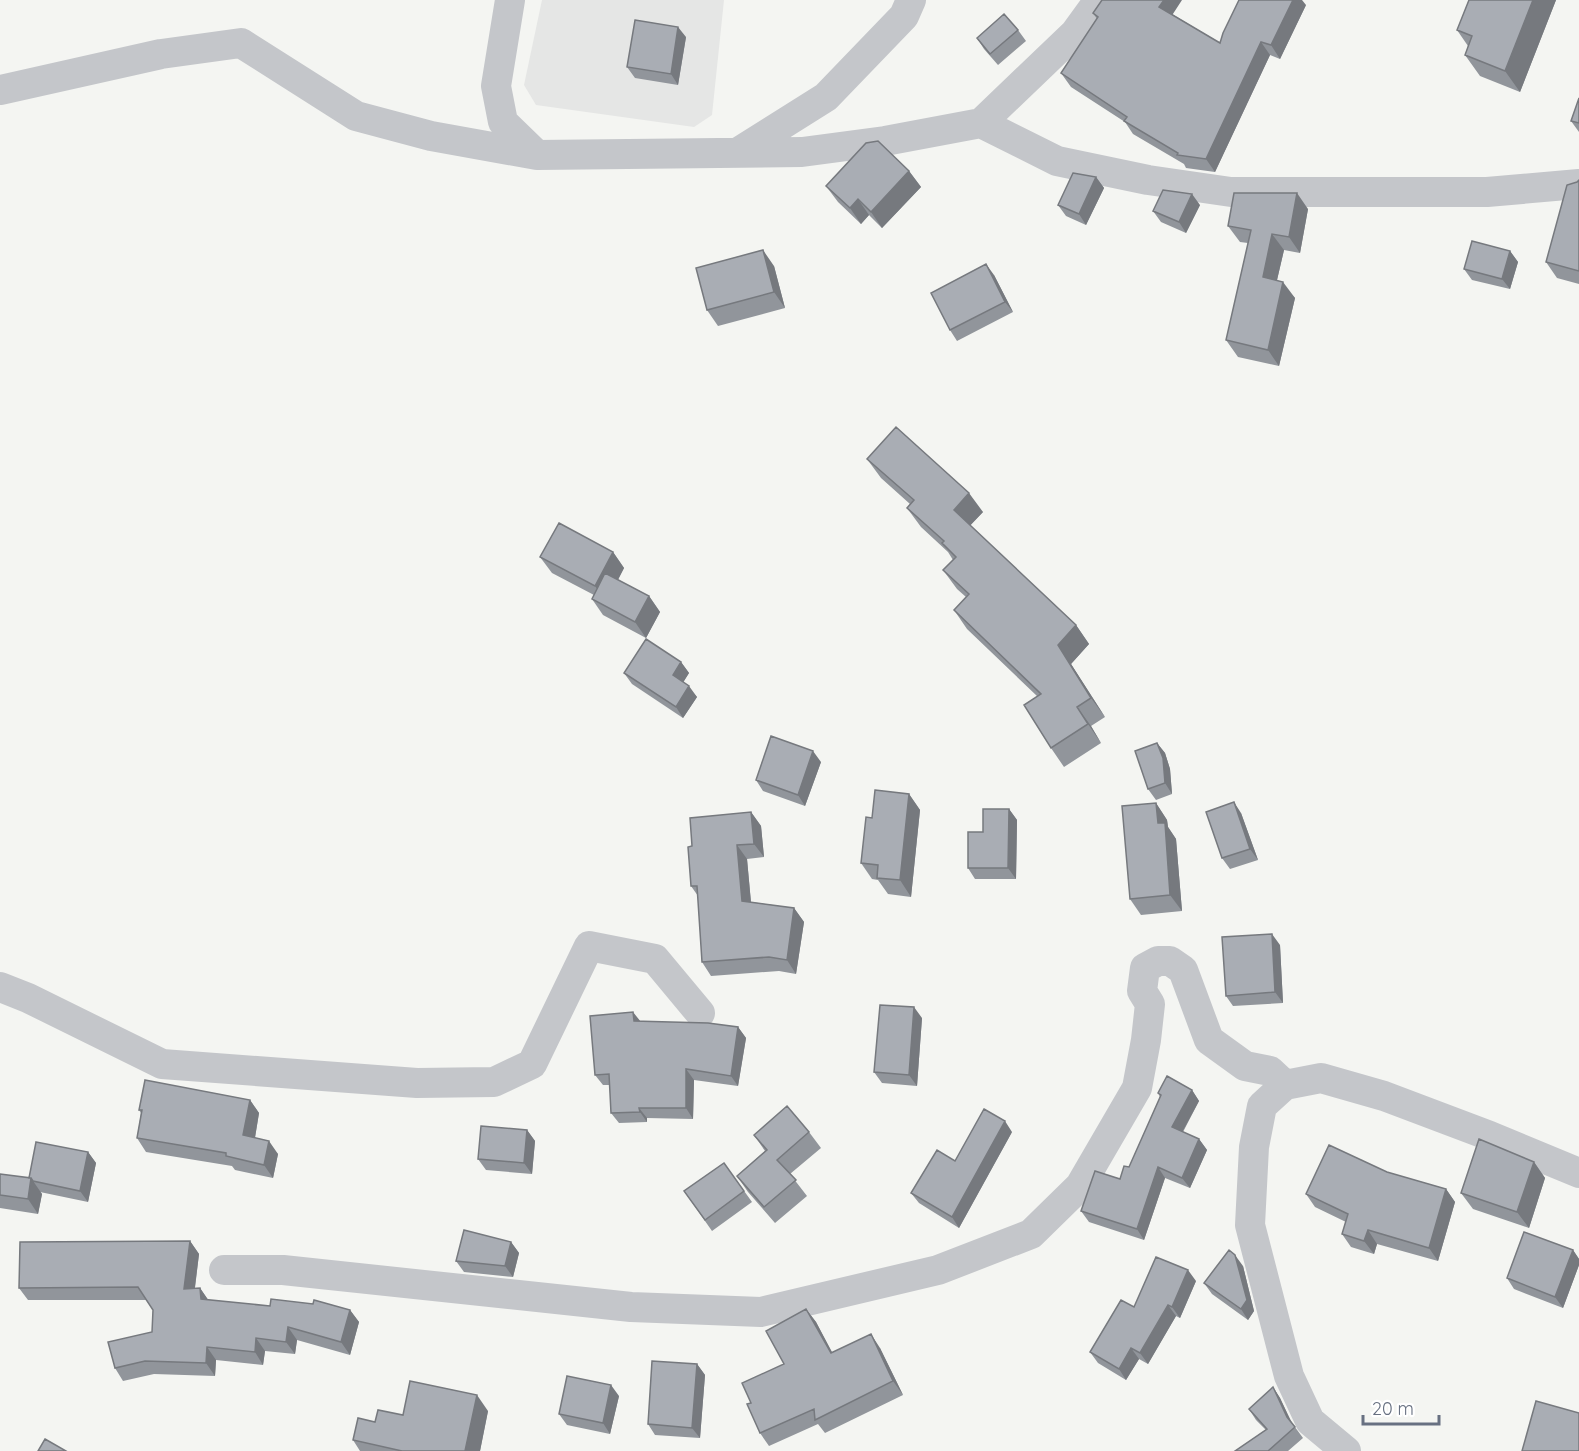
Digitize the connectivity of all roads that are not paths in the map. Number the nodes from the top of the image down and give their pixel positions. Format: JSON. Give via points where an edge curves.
{"nodes":[{"id":1,"x":510,"y":0,"type":"edge"},
{"id":2,"x":911,"y":0,"type":"edge"},
{"id":3,"x":1099,"y":0,"type":"edge"},
{"id":4,"x":0,"y":90,"type":"edge"},
{"id":5,"x":981,"y":123,"type":"junction"},
{"id":6,"x":737,"y":153,"type":"junction"},
{"id":7,"x":537,"y":155,"type":"junction"},
{"id":8,"x":1579,"y":184,"type":"edge"},
{"id":9,"x":0,"y":987,"type":"edge"},
{"id":10,"x":700,"y":1012,"type":"dead end"},
{"id":11,"x":1285,"y":1085,"type":"junction"},
{"id":12,"x":1579,"y":1173,"type":"edge"},
{"id":13,"x":224,"y":1270,"type":"dead end"},
{"id":14,"x":1346,"y":1451,"type":"edge"}],
"edges":[{"from":1,"to":7,"type":"street","via":[[496,86],[503,122]]},
{"from":2,"to":6,"type":"street","via":[[904,16],[826,97]]},
{"from":3,"to":5,"type":"street","via":[[1075,33]]},
{"from":4,"to":7,"type":"street","via":[[161,54],[241,43],[357,116],[431,136]]},
{"from":5,"to":6,"type":"street","via":[[802,152]]},
{"from":5,"to":8,"type":"street","via":[[1057,161],[1232,192],[1487,192]]},
{"from":6,"to":7,"type":"street"},
{"from":9,"to":10,"type":"street","via":[[162,1064],[417,1083],[494,1082],[532,1064],[589,946],[655,959]]},
{"from":11,"to":12,"type":"street","via":[[1321,1078],[1384,1096]]},
{"from":11,"to":13,"type":"street","via":[[1269,1071],[1245,1066],[1209,1040],[1183,970],[1170,961],[1158,961],[1145,968],[1142,991],[1150,1004],[1137,1088],[1080,1186],[1031,1234],[938,1270],[761,1312],[631,1307],[283,1270]]},
{"from":11,"to":14,"type":"street","via":[[1262,1106],[1254,1147],[1250,1225],[1289,1376],[1310,1421]]}]}
